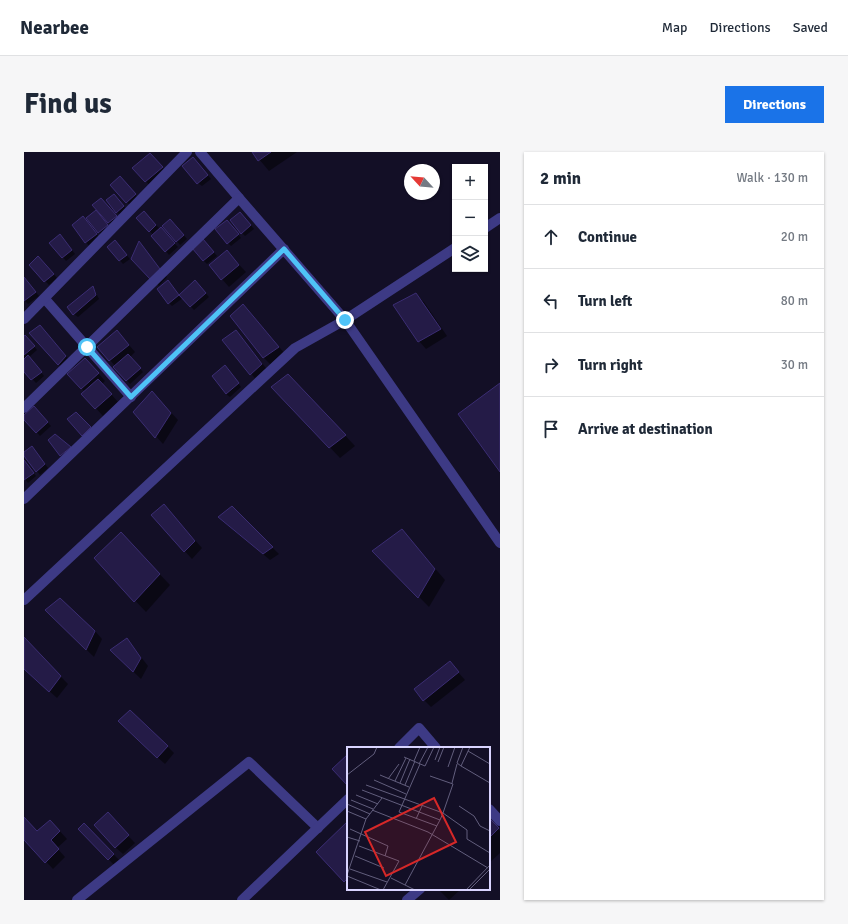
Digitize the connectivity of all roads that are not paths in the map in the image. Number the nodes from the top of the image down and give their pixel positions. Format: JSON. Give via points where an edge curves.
{"nodes":[{"id":1,"x":187,"y":152,"type":"edge"},
{"id":2,"x":200,"y":152,"type":"edge"},
{"id":3,"x":239,"y":198,"type":"junction"},
{"id":4,"x":500,"y":218,"type":"edge"},
{"id":5,"x":488,"y":226,"type":"edge"},
{"id":6,"x":284,"y":249,"type":"junction"},
{"id":7,"x":452,"y":250,"type":"edge"},
{"id":8,"x":45,"y":299,"type":"junction"},
{"id":9,"x":24,"y":319,"type":"edge"},
{"id":10,"x":345,"y":320,"type":"junction"},
{"id":11,"x":87,"y":347,"type":"junction"},
{"id":12,"x":131,"y":397,"type":"junction"},
{"id":13,"x":24,"y":408,"type":"edge"},
{"id":14,"x":24,"y":499,"type":"edge"},
{"id":15,"x":500,"y":543,"type":"edge"},
{"id":16,"x":24,"y":600,"type":"edge"},
{"id":17,"x":400,"y":747,"type":"edge"},
{"id":18,"x":435,"y":747,"type":"edge"},
{"id":19,"x":347,"y":800,"type":"edge"},
{"id":20,"x":490,"y":810,"type":"edge"},
{"id":21,"x":500,"y":821,"type":"edge"},
{"id":22,"x":318,"y":828,"type":"junction"},
{"id":23,"x":419,"y":890,"type":"edge"},
{"id":24,"x":77,"y":900,"type":"edge"},
{"id":25,"x":242,"y":900,"type":"edge"},
{"id":26,"x":407,"y":900,"type":"edge"}],
"edges":[{"from":1,"to":8,"type":"street"},
{"from":2,"to":3,"type":"street"},
{"from":3,"to":6,"type":"street"},
{"from":3,"to":11,"type":"street"},
{"from":4,"to":5,"type":"street"},
{"from":6,"to":10,"type":"street"},
{"from":6,"to":12,"type":"street"},
{"from":7,"to":10,"type":"street"},
{"from":8,"to":9,"type":"street"},
{"from":8,"to":11,"type":"street"},
{"from":10,"to":15,"type":"street"},
{"from":10,"to":16,"type":"street","via":[[295,348]]},
{"from":11,"to":12,"type":"street"},
{"from":11,"to":13,"type":"street"},
{"from":12,"to":14,"type":"street"},
{"from":17,"to":18,"type":"street","via":[[419,728]]},
{"from":19,"to":22,"type":"street"},
{"from":20,"to":21,"type":"street"},
{"from":22,"to":24,"type":"street","via":[[248,762]]},
{"from":22,"to":25,"type":"street"},
{"from":23,"to":26,"type":"street"}]}
